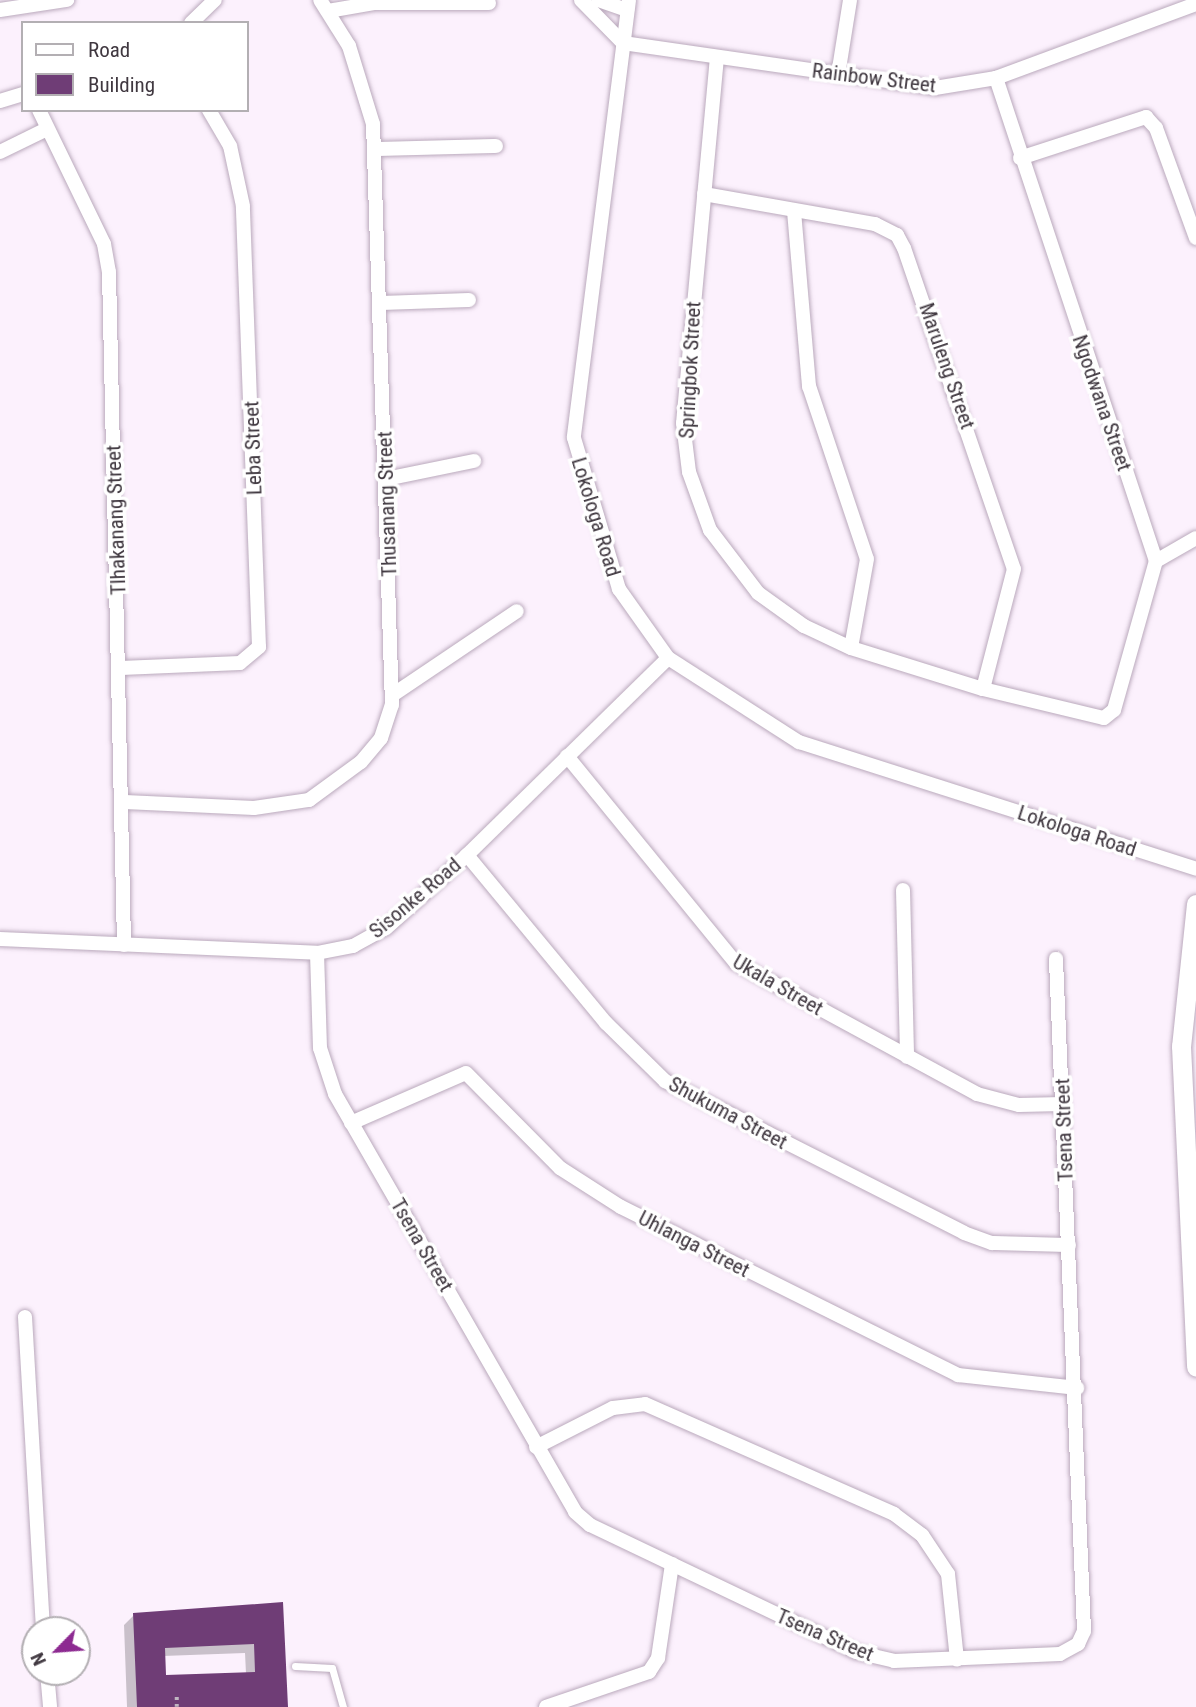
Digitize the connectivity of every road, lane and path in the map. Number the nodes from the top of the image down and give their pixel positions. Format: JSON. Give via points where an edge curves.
{"nodes":[{"id":1,"x":66,"y":0,"type":"edge"},
{"id":2,"x":215,"y":0,"type":"edge"},
{"id":3,"x":581,"y":0,"type":"edge"},
{"id":4,"x":598,"y":0,"type":"edge"},
{"id":5,"x":850,"y":0,"type":"edge"},
{"id":6,"x":489,"y":3,"type":"dead end"},
{"id":7,"x":1196,"y":4,"type":"edge"},
{"id":8,"x":324,"y":5,"type":"edge"},
{"id":9,"x":628,"y":5,"type":"edge"},
{"id":10,"x":1177,"y":5,"type":"edge"},
{"id":11,"x":2,"y":6,"type":"edge"},
{"id":12,"x":193,"y":21,"type":"edge"},
{"id":13,"x":623,"y":43,"type":"junction"},
{"id":14,"x":717,"y":57,"type":"junction"},
{"id":15,"x":838,"y":75,"type":"junction"},
{"id":16,"x":996,"y":78,"type":"junction"},
{"id":17,"x":21,"y":95,"type":"edge"},
{"id":18,"x":0,"y":101,"type":"edge"},
{"id":19,"x":39,"y":112,"type":"edge"},
{"id":20,"x":210,"y":112,"type":"edge"},
{"id":21,"x":47,"y":130,"type":"junction"},
{"id":22,"x":496,"y":146,"type":"dead end"},
{"id":23,"x":375,"y":149,"type":"junction"},
{"id":24,"x":0,"y":152,"type":"edge"},
{"id":25,"x":1020,"y":159,"type":"junction"},
{"id":26,"x":704,"y":194,"type":"junction"},
{"id":27,"x":794,"y":211,"type":"junction"},
{"id":28,"x":1196,"y":238,"type":"edge"},
{"id":29,"x":469,"y":300,"type":"dead end"},
{"id":30,"x":381,"y":303,"type":"junction"},
{"id":31,"x":474,"y":461,"type":"dead end"},
{"id":32,"x":386,"y":479,"type":"junction"},
{"id":33,"x":1196,"y":538,"type":"edge"},
{"id":34,"x":1156,"y":561,"type":"junction"},
{"id":35,"x":517,"y":611,"type":"dead end"},
{"id":36,"x":851,"y":648,"type":"junction"},
{"id":37,"x":668,"y":658,"type":"junction"},
{"id":38,"x":121,"y":668,"type":"junction"},
{"id":39,"x":983,"y":689,"type":"junction"},
{"id":40,"x":394,"y":694,"type":"junction"},
{"id":41,"x":567,"y":756,"type":"junction"},
{"id":42,"x":125,"y":802,"type":"junction"},
{"id":43,"x":467,"y":855,"type":"junction"},
{"id":44,"x":1196,"y":869,"type":"edge"},
{"id":45,"x":903,"y":890,"type":"dead end"},
{"id":46,"x":1195,"y":911,"type":"edge"},
{"id":47,"x":0,"y":939,"type":"edge"},
{"id":48,"x":124,"y":945,"type":"junction"},
{"id":49,"x":317,"y":953,"type":"junction"},
{"id":50,"x":1056,"y":959,"type":"dead end"},
{"id":51,"x":907,"y":1057,"type":"junction"},
{"id":52,"x":1063,"y":1104,"type":"junction"},
{"id":53,"x":351,"y":1123,"type":"junction"},
{"id":54,"x":1069,"y":1245,"type":"junction"},
{"id":55,"x":1194,"y":1312,"type":"edge"},
{"id":56,"x":25,"y":1317,"type":"dead end"},
{"id":57,"x":1196,"y":1367,"type":"edge"},
{"id":58,"x":1077,"y":1388,"type":"junction"},
{"id":59,"x":536,"y":1447,"type":"junction"},
{"id":60,"x":672,"y":1564,"type":"junction"},
{"id":61,"x":42,"y":1616,"type":"edge"},
{"id":62,"x":957,"y":1660,"type":"junction"},
{"id":63,"x":295,"y":1666,"type":"dead end"},
{"id":64,"x":48,"y":1686,"type":"edge"},
{"id":65,"x":177,"y":1697,"type":"dead end"},
{"id":66,"x":50,"y":1707,"type":"edge"},
{"id":67,"x":177,"y":1707,"type":"edge"},
{"id":68,"x":343,"y":1707,"type":"edge"},
{"id":69,"x":546,"y":1707,"type":"edge"}],
"edges":[{"from":1,"to":11,"type":"street"},
{"from":2,"to":12,"type":"street"},
{"from":3,"to":13,"type":"street"},
{"from":4,"to":9,"type":"street"},
{"from":5,"to":15,"type":"street"},
{"from":6,"to":8,"type":"street"},
{"from":7,"to":10,"type":"street","name":"Rainbow Street"},
{"from":8,"to":23,"type":"street","name":"Thusanang Street","via":[[364,84]]},
{"from":9,"to":13,"type":"street","name":"Lokologa Road"},
{"from":10,"to":16,"type":"street","name":"Rainbow Street"},
{"from":13,"to":14,"type":"street","name":"Rainbow Street"},
{"from":13,"to":37,"type":"street","name":"Lokologa Road","via":[[574,438],[607,566]]},
{"from":14,"to":15,"type":"street","name":"Rainbow Street"},
{"from":14,"to":26,"type":"street","name":"Springbok Street"},
{"from":15,"to":16,"type":"street","name":"Rainbow Street","via":[[935,88]]},
{"from":16,"to":25,"type":"street","name":"Ngodwana Street"},
{"from":17,"to":18,"type":"street"},
{"from":19,"to":21,"type":"street","name":"Tlhakanang Street"},
{"from":20,"to":38,"type":"street","name":"Leba Street","via":[[230,146],[243,206],[259,647],[240,663]]},
{"from":21,"to":24,"type":"street"},
{"from":21,"to":38,"type":"street","name":"Tlhakanang Street","via":[[104,244],[109,272]]},
{"from":22,"to":23,"type":"street"},
{"from":23,"to":30,"type":"street","name":"Thusanang Street"},
{"from":25,"to":28,"type":"street","via":[[1146,117],[1156,128]]},
{"from":25,"to":34,"type":"street","name":"Ngodwana Street"},
{"from":26,"to":27,"type":"street","name":"Maruleng Street"},
{"from":26,"to":36,"type":"street","name":"Springbok Street","via":[[683,423],[697,500],[720,546],[758,593],[804,626]]},
{"from":27,"to":36,"type":"street","via":[[809,386],[867,559]]},
{"from":27,"to":39,"type":"street","name":"Maruleng Street","via":[[887,228],[904,248],[1014,569]]},
{"from":29,"to":30,"type":"street"},
{"from":30,"to":32,"type":"street","name":"Thusanang Street"},
{"from":31,"to":32,"type":"street"},
{"from":32,"to":40,"type":"street","name":"Thusanang Street"},
{"from":33,"to":34,"type":"street"},
{"from":34,"to":39,"type":"street","name":"Springbok Street","via":[[1114,710],[1096,719]]},
{"from":35,"to":40,"type":"street"},
{"from":36,"to":39,"type":"street","name":"Springbok Street"},
{"from":37,"to":41,"type":"street","name":"Sisonke Road"},
{"from":37,"to":44,"type":"street","name":"Lokologa Road","via":[[799,742]]},
{"from":38,"to":42,"type":"street","name":"Tlhakanang Street"},
{"from":40,"to":42,"type":"street","name":"Thusanang Street","via":[[374,746],[309,800],[254,808]]},
{"from":41,"to":43,"type":"street","name":"Sisonke Road"},
{"from":41,"to":51,"type":"street","name":"Ukala Street","via":[[736,963]]},
{"from":42,"to":48,"type":"street","name":"Tlhakanang Street"},
{"from":43,"to":49,"type":"street","name":"Sisonke Road","via":[[386,928],[353,947]]},
{"from":43,"to":54,"type":"street","name":"Shukuma Street","via":[[614,1032],[665,1081],[964,1233],[992,1243]]},
{"from":45,"to":51,"type":"street"},
{"from":46,"to":55,"type":"street","via":[[1181,1046]]},
{"from":47,"to":48,"type":"street","name":"Sisonke Road"},
{"from":48,"to":49,"type":"street","name":"Sisonke Road"},
{"from":49,"to":53,"type":"street","name":"Tsena Street","via":[[320,1048]]},
{"from":50,"to":52,"type":"street","name":"Tsena Street"},
{"from":51,"to":52,"type":"street","name":"Ukala Street","via":[[995,1102]]},
{"from":52,"to":54,"type":"street","name":"Tsena Street"},
{"from":53,"to":58,"type":"street","name":"Uhlanga Street","via":[[466,1073],[560,1168],[621,1208],[958,1376]]},
{"from":53,"to":59,"type":"street","name":"Tsena Street"},
{"from":54,"to":58,"type":"street","name":"Tsena Street"},
{"from":55,"to":57,"type":"street"},
{"from":56,"to":61,"type":"street"},
{"from":58,"to":62,"type":"street","name":"Tsena Street","via":[[1082,1639],[1060,1654]]},
{"from":59,"to":60,"type":"street","name":"Tsena Street","via":[[559,1490],[590,1525]]},
{"from":59,"to":62,"type":"street","via":[[613,1408],[645,1404],[894,1514],[922,1535],[948,1574]]},
{"from":60,"to":62,"type":"street","name":"Tsena Street","via":[[856,1652],[894,1661]]},
{"from":60,"to":69,"type":"street","via":[[658,1658],[649,1672]]},
{"from":63,"to":68,"type":"lane","via":[[332,1668]]},
{"from":64,"to":66,"type":"street"},
{"from":65,"to":67,"type":"path"}]}
